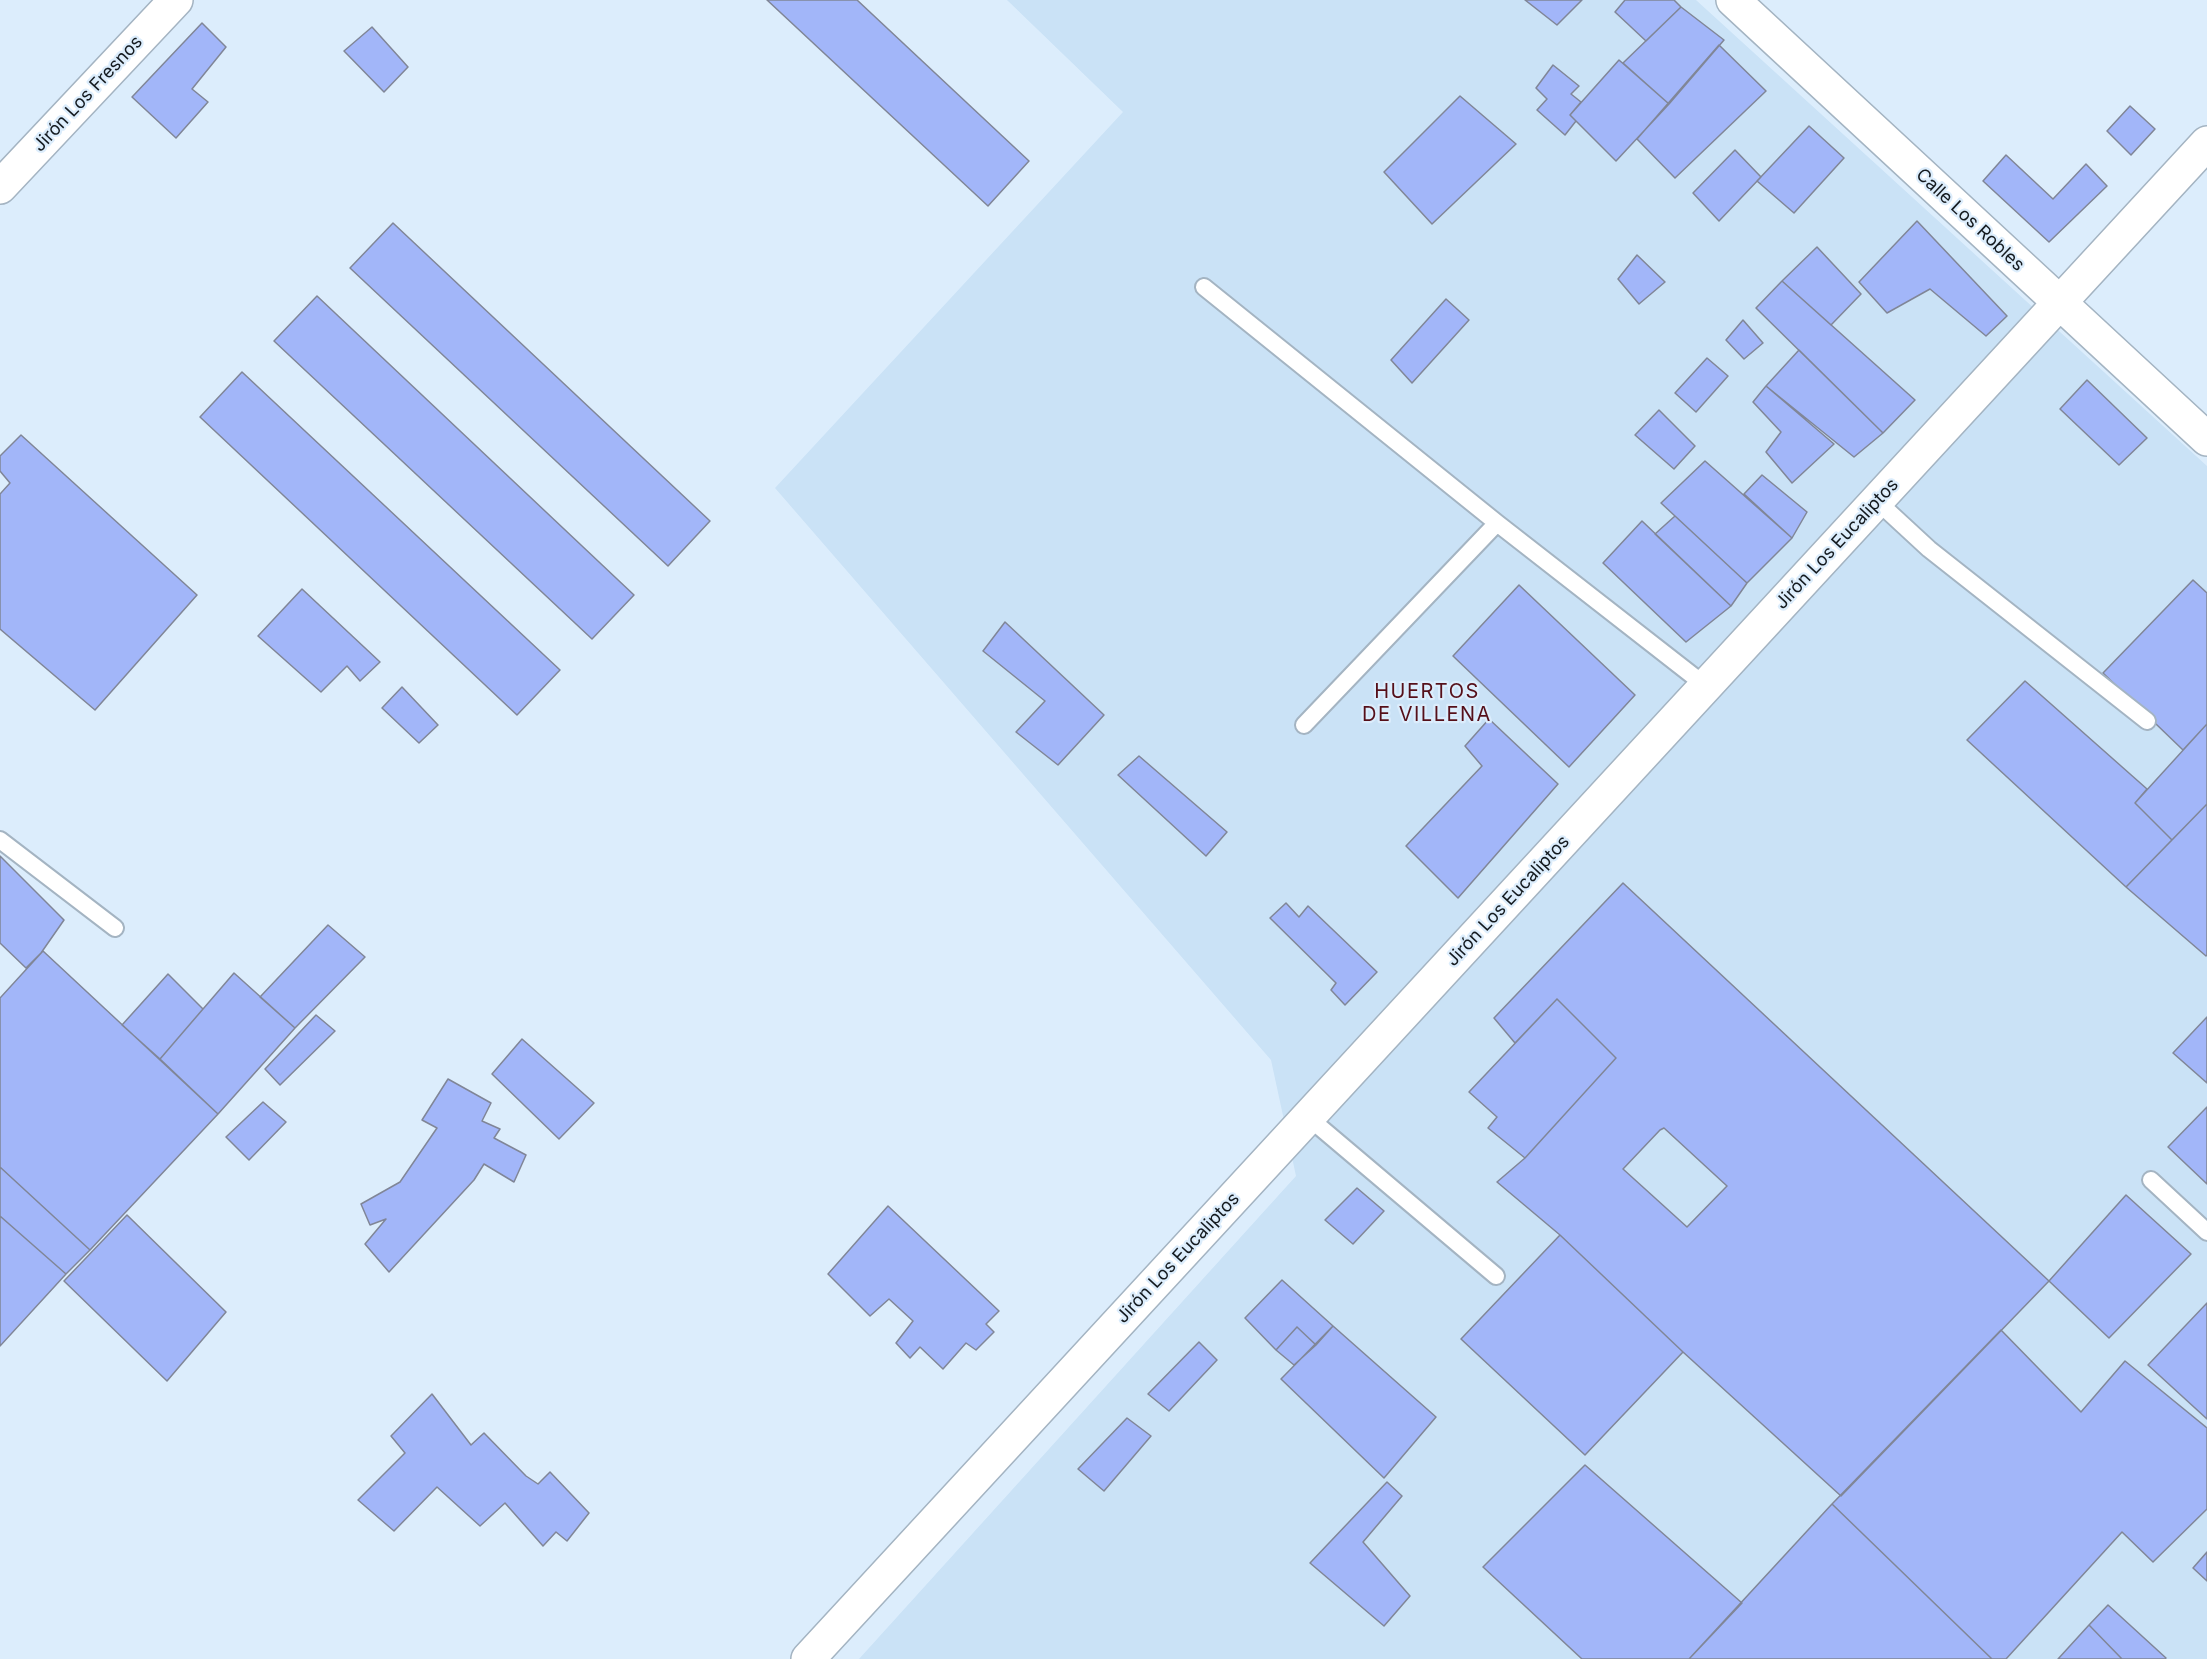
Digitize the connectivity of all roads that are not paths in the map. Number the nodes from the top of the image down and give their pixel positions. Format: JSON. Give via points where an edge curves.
{"nodes":[{"id":1,"x":176,"y":0,"type":"edge"},
{"id":2,"x":1733,"y":0,"type":"edge"},
{"id":3,"x":2207,"y":143,"type":"edge"},
{"id":4,"x":0,"y":188,"type":"edge"},
{"id":5,"x":1204,"y":287,"type":"dead end"},
{"id":6,"x":2060,"y":303,"type":"junction"},
{"id":7,"x":2207,"y":439,"type":"edge"},
{"id":8,"x":1877,"y":501,"type":"junction"},
{"id":9,"x":1497,"y":523,"type":"junction"},
{"id":10,"x":1706,"y":686,"type":"junction"},
{"id":11,"x":2147,"y":721,"type":"dead end"},
{"id":12,"x":1304,"y":724,"type":"dead end"},
{"id":13,"x":0,"y":840,"type":"edge"},
{"id":14,"x":115,"y":928,"type":"dead end"},
{"id":15,"x":1308,"y":1117,"type":"junction"},
{"id":16,"x":2151,"y":1180,"type":"dead end"},
{"id":17,"x":2207,"y":1232,"type":"edge"},
{"id":18,"x":1496,"y":1276,"type":"dead end"},
{"id":19,"x":808,"y":1659,"type":"edge"}],
"edges":[{"from":1,"to":4,"type":"street","name":"Jirón Los Fresnos"},
{"from":2,"to":6,"type":"street","name":"Calle Los Robles"},
{"from":3,"to":6,"type":"street","name":"Jirón Los Eucaliptos"},
{"from":5,"to":9,"type":"lane"},
{"from":6,"to":7,"type":"street","name":"Calle Los Robles"},
{"from":6,"to":8,"type":"street","name":"Jirón Los Eucaliptos"},
{"from":8,"to":10,"type":"street","name":"Jirón Los Eucaliptos"},
{"from":8,"to":11,"type":"lane","via":[[1929,549]]},
{"from":9,"to":10,"type":"lane"},
{"from":9,"to":12,"type":"lane"},
{"from":10,"to":15,"type":"street","name":"Jirón Los Eucaliptos"},
{"from":13,"to":14,"type":"lane"},
{"from":15,"to":18,"type":"lane"},
{"from":15,"to":19,"type":"street","name":"Jirón Los Eucaliptos"},
{"from":16,"to":17,"type":"lane"}]}
